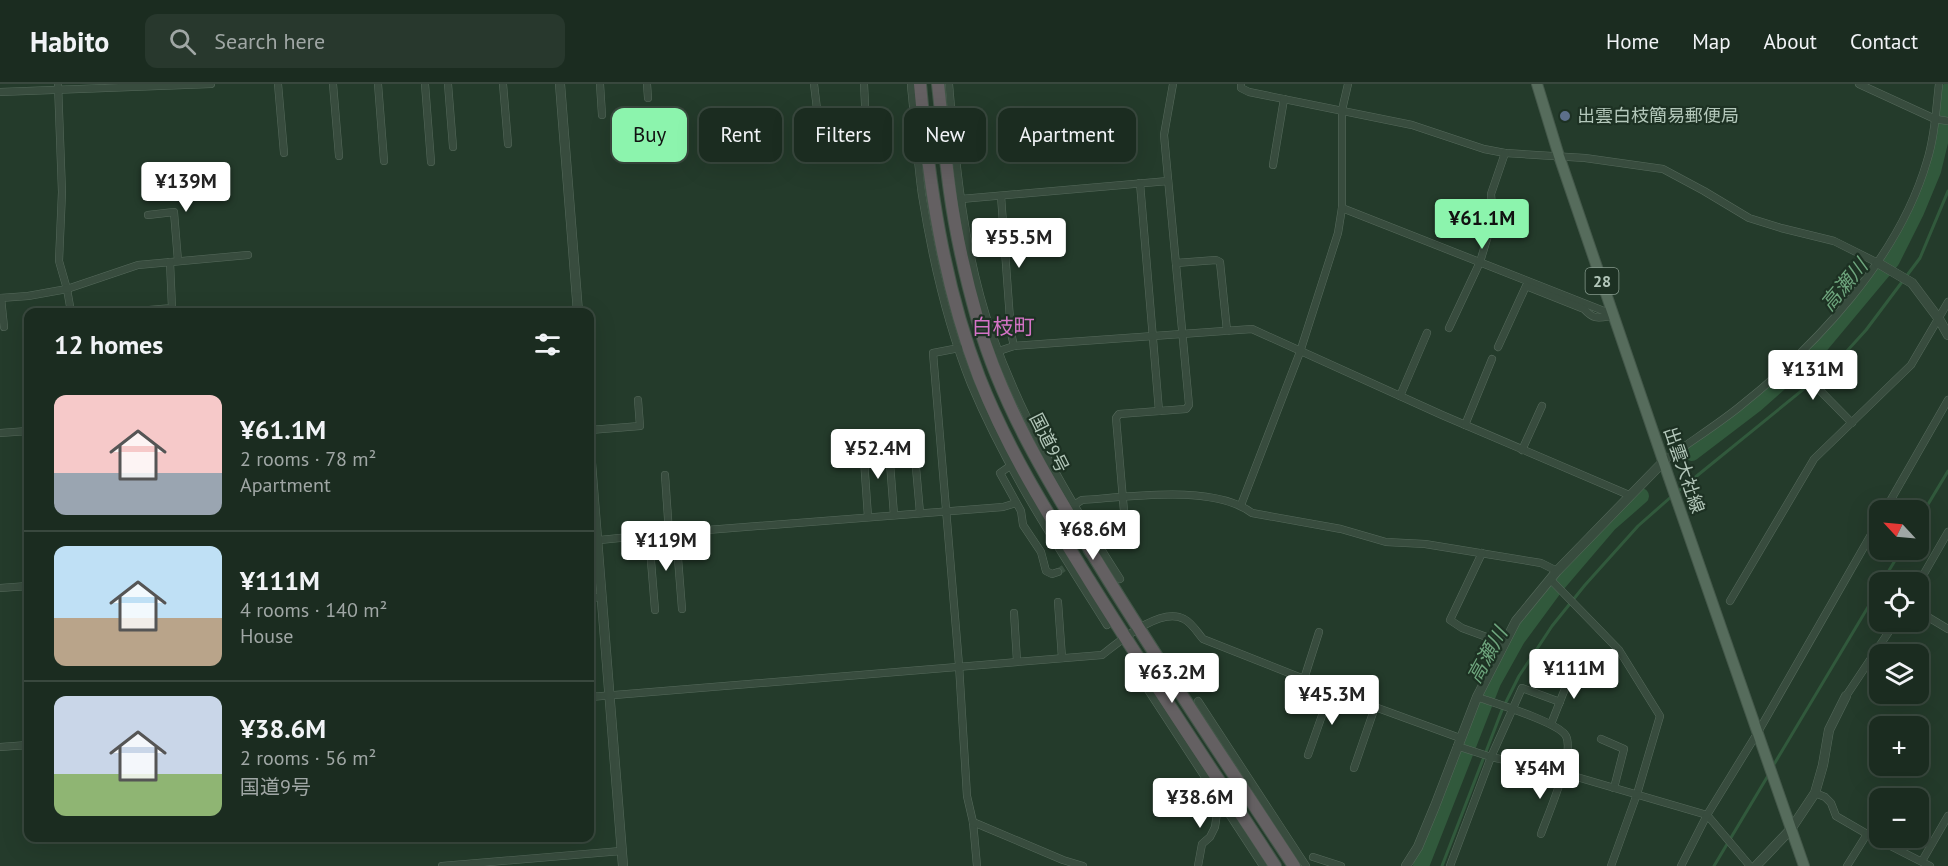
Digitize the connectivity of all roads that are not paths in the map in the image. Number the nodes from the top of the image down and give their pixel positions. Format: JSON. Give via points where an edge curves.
{"nodes":[{"id":1,"x":211,"y":84,"type":"edge"},
{"id":2,"x":278,"y":84,"type":"edge"},
{"id":3,"x":333,"y":84,"type":"edge"},
{"id":4,"x":378,"y":84,"type":"edge"},
{"id":5,"x":425,"y":84,"type":"edge"},
{"id":6,"x":448,"y":84,"type":"edge"},
{"id":7,"x":503,"y":84,"type":"edge"},
{"id":8,"x":560,"y":84,"type":"edge"},
{"id":9,"x":600,"y":84,"type":"edge"},
{"id":10,"x":647,"y":84,"type":"edge"},
{"id":11,"x":814,"y":84,"type":"edge"},
{"id":12,"x":864,"y":84,"type":"edge"},
{"id":13,"x":938,"y":84,"type":"edge"},
{"id":14,"x":949,"y":84,"type":"edge"},
{"id":15,"x":1173,"y":84,"type":"edge"},
{"id":16,"x":1241,"y":84,"type":"edge"},
{"id":17,"x":1348,"y":84,"type":"edge"},
{"id":18,"x":1537,"y":84,"type":"edge"},
{"id":19,"x":1859,"y":84,"type":"edge"},
{"id":20,"x":1939,"y":84,"type":"edge"},
{"id":21,"x":916,"y":85,"type":"edge"},
{"id":22,"x":59,"y":87,"type":"edge"},
{"id":23,"x":0,"y":92,"type":"edge"},
{"id":24,"x":648,"y":98,"type":"dead end"},
{"id":25,"x":1284,"y":99,"type":"junction"},
{"id":26,"x":865,"y":104,"type":"dead end"},
{"id":27,"x":940,"y":107,"type":"joint"},
{"id":28,"x":817,"y":108,"type":"dead end"},
{"id":29,"x":920,"y":108,"type":"edge"},
{"id":30,"x":951,"y":108,"type":"edge"},
{"id":31,"x":1342,"y":110,"type":"junction"},
{"id":32,"x":602,"y":115,"type":"dead end"},
{"id":33,"x":1935,"y":119,"type":"junction"},
{"id":34,"x":1948,"y":121,"type":"edge"},
{"id":35,"x":508,"y":144,"type":"dead end"},
{"id":36,"x":453,"y":147,"type":"dead end"},
{"id":37,"x":284,"y":153,"type":"dead end"},
{"id":38,"x":1505,"y":153,"type":"junction"},
{"id":39,"x":339,"y":156,"type":"dead end"},
{"id":40,"x":1559,"y":156,"type":"junction"},
{"id":41,"x":384,"y":161,"type":"dead end"},
{"id":42,"x":431,"y":162,"type":"dead end"},
{"id":43,"x":928,"y":162,"type":"edge"},
{"id":44,"x":957,"y":162,"type":"edge"},
{"id":45,"x":919,"y":164,"type":"joint"},
{"id":46,"x":1273,"y":165,"type":"dead end"},
{"id":47,"x":1168,"y":181,"type":"junction"},
{"id":48,"x":1140,"y":183,"type":"junction"},
{"id":49,"x":1001,"y":196,"type":"junction"},
{"id":50,"x":961,"y":199,"type":"junction"},
{"id":51,"x":1342,"y":208,"type":"junction"},
{"id":52,"x":148,"y":215,"type":"dead end"},
{"id":53,"x":248,"y":255,"type":"dead end"},
{"id":54,"x":174,"y":262,"type":"junction"},
{"id":55,"x":1480,"y":262,"type":"junction"},
{"id":56,"x":1176,"y":263,"type":"junction"},
{"id":57,"x":1878,"y":263,"type":"junction"},
{"id":58,"x":969,"y":285,"type":"junction"},
{"id":59,"x":68,"y":289,"type":"junction"},
{"id":60,"x":1,"y":298,"type":"edge"},
{"id":61,"x":982,"y":298,"type":"junction"},
{"id":62,"x":1948,"y":303,"type":"edge"},
{"id":63,"x":70,"y":308,"type":"edge"},
{"id":64,"x":172,"y":308,"type":"edge"},
{"id":65,"x":578,"y":308,"type":"edge"},
{"id":66,"x":1614,"y":315,"type":"junction"},
{"id":67,"x":1939,"y":318,"type":"junction"},
{"id":68,"x":4,"y":327,"type":"dead end"},
{"id":69,"x":1449,"y":328,"type":"dead end"},
{"id":70,"x":1227,"y":331,"type":"junction"},
{"id":71,"x":1427,"y":333,"type":"dead end"},
{"id":72,"x":1183,"y":334,"type":"junction"},
{"id":73,"x":1948,"y":335,"type":"edge"},
{"id":74,"x":1153,"y":336,"type":"junction"},
{"id":75,"x":1014,"y":346,"type":"junction"},
{"id":76,"x":1498,"y":347,"type":"dead end"},
{"id":77,"x":959,"y":348,"type":"junction"},
{"id":78,"x":999,"y":351,"type":"junction"},
{"id":79,"x":1300,"y":352,"type":"junction"},
{"id":80,"x":1492,"y":360,"type":"dead end"},
{"id":81,"x":1792,"y":362,"type":"junction"},
{"id":82,"x":1400,"y":396,"type":"junction"},
{"id":83,"x":638,"y":400,"type":"dead end"},
{"id":84,"x":1948,"y":400,"type":"edge"},
{"id":85,"x":1542,"y":406,"type":"dead end"},
{"id":86,"x":1160,"y":411,"type":"junction"},
{"id":87,"x":1852,"y":423,"type":"junction"},
{"id":88,"x":1465,"y":425,"type":"junction"},
{"id":89,"x":594,"y":430,"type":"edge"},
{"id":90,"x":24,"y":431,"type":"edge"},
{"id":91,"x":0,"y":433,"type":"edge"},
{"id":92,"x":863,"y":445,"type":"dead end"},
{"id":93,"x":914,"y":445,"type":"dead end"},
{"id":94,"x":1030,"y":448,"type":"junction"},
{"id":95,"x":889,"y":450,"type":"dead end"},
{"id":96,"x":1522,"y":450,"type":"junction"},
{"id":97,"x":1045,"y":456,"type":"junction"},
{"id":98,"x":1664,"y":461,"type":"junction"},
{"id":99,"x":1010,"y":465,"type":"junction"},
{"id":100,"x":665,"y":475,"type":"dead end"},
{"id":101,"x":1629,"y":495,"type":"junction"},
{"id":102,"x":1123,"y":497,"type":"junction"},
{"id":103,"x":1891,"y":500,"type":"edge"},
{"id":104,"x":1016,"y":503,"type":"junction"},
{"id":105,"x":1074,"y":505,"type":"junction"},
{"id":106,"x":1241,"y":505,"type":"junction"},
{"id":107,"x":946,"y":511,"type":"junction"},
{"id":108,"x":920,"y":513,"type":"junction"},
{"id":109,"x":894,"y":515,"type":"junction"},
{"id":110,"x":868,"y":517,"type":"junction"},
{"id":111,"x":1088,"y":529,"type":"junction"},
{"id":112,"x":1948,"y":532,"type":"edge"},
{"id":113,"x":672,"y":533,"type":"junction"},
{"id":114,"x":649,"y":536,"type":"junction"},
{"id":115,"x":1869,"y":538,"type":"edge"},
{"id":116,"x":1107,"y":540,"type":"tunnel mouth"},
{"id":117,"x":594,"y":541,"type":"edge"},
{"id":118,"x":1087,"y":546,"type":"junction"},
{"id":119,"x":594,"y":547,"type":"edge"},
{"id":120,"x":1482,"y":553,"type":"junction"},
{"id":121,"x":1557,"y":571,"type":"junction"},
{"id":122,"x":1058,"y":572,"type":"dead end"},
{"id":123,"x":1925,"y":572,"type":"edge"},
{"id":124,"x":1120,"y":579,"type":"dead end"},
{"id":125,"x":1550,"y":579,"type":"junction"},
{"id":126,"x":24,"y":586,"type":"edge"},
{"id":127,"x":0,"y":588,"type":"edge"},
{"id":128,"x":602,"y":597,"type":"junction"},
{"id":129,"x":594,"y":598,"type":"edge"},
{"id":130,"x":1730,"y":601,"type":"dead end"},
{"id":131,"x":1058,"y":602,"type":"dead end"},
{"id":132,"x":1092,"y":602,"type":"junction"},
{"id":133,"x":1106,"y":607,"type":"junction"},
{"id":134,"x":682,"y":609,"type":"dead end"},
{"id":135,"x":655,"y":610,"type":"dead end"},
{"id":136,"x":1014,"y":613,"type":"dead end"},
{"id":137,"x":1929,"y":618,"type":"edge"},
{"id":138,"x":1107,"y":626,"type":"dead end"},
{"id":139,"x":1948,"y":629,"type":"edge"},
{"id":140,"x":1138,"y":630,"type":"junction"},
{"id":141,"x":1319,"y":632,"type":"dead end"},
{"id":142,"x":1889,"y":632,"type":"edge"},
{"id":143,"x":1125,"y":637,"type":"junction"},
{"id":144,"x":1503,"y":644,"type":"junction"},
{"id":145,"x":1062,"y":658,"type":"junction"},
{"id":146,"x":1017,"y":661,"type":"junction"},
{"id":147,"x":959,"y":665,"type":"junction"},
{"id":148,"x":1574,"y":666,"type":"dead end"},
{"id":149,"x":1135,"y":670,"type":"dead end"},
{"id":150,"x":1304,"y":680,"type":"junction"},
{"id":151,"x":1331,"y":690,"type":"junction"},
{"id":152,"x":609,"y":695,"type":"junction"},
{"id":153,"x":1846,"y":696,"type":"joint"},
{"id":154,"x":594,"y":697,"type":"edge"},
{"id":155,"x":1477,"y":697,"type":"junction"},
{"id":156,"x":1560,"y":702,"type":"junction"},
{"id":157,"x":1194,"y":704,"type":"junction"},
{"id":158,"x":1376,"y":707,"type":"junction"},
{"id":159,"x":1512,"y":709,"type":"junction"},
{"id":160,"x":1551,"y":724,"type":"junction"},
{"id":161,"x":1758,"y":732,"type":"junction"},
{"id":162,"x":1189,"y":735,"type":"junction"},
{"id":163,"x":1601,"y":739,"type":"dead end"},
{"id":164,"x":1459,"y":742,"type":"junction"},
{"id":165,"x":24,"y":745,"type":"edge"},
{"id":166,"x":0,"y":747,"type":"edge"},
{"id":167,"x":1189,"y":752,"type":"junction"},
{"id":168,"x":1308,"y":755,"type":"dead end"},
{"id":169,"x":1491,"y":758,"type":"junction"},
{"id":170,"x":1354,"y":768,"type":"dead end"},
{"id":171,"x":1563,"y":773,"type":"junction"},
{"id":172,"x":1614,"y":788,"type":"junction"},
{"id":173,"x":1815,"y":793,"type":"junction"},
{"id":174,"x":1637,"y":794,"type":"junction"},
{"id":175,"x":1225,"y":808,"type":"junction"},
{"id":176,"x":1707,"y":815,"type":"junction"},
{"id":177,"x":1948,"y":816,"type":"edge"},
{"id":178,"x":973,"y":822,"type":"junction"},
{"id":179,"x":1791,"y":828,"type":"junction"},
{"id":180,"x":1285,"y":833,"type":"junction"},
{"id":181,"x":1541,"y":834,"type":"dead end"},
{"id":182,"x":1867,"y":834,"type":"junction"},
{"id":183,"x":621,"y":851,"type":"junction"},
{"id":184,"x":1285,"y":853,"type":"junction"},
{"id":185,"x":1257,"y":856,"type":"junction"},
{"id":186,"x":1313,"y":857,"type":"dead end"},
{"id":187,"x":1922,"y":861,"type":"junction"},
{"id":188,"x":442,"y":866,"type":"edge"},
{"id":189,"x":622,"y":866,"type":"edge"},
{"id":190,"x":976,"y":866,"type":"edge"},
{"id":191,"x":1083,"y":866,"type":"edge"},
{"id":192,"x":1198,"y":866,"type":"edge"},
{"id":193,"x":1263,"y":866,"type":"edge"},
{"id":194,"x":1275,"y":866,"type":"edge"},
{"id":195,"x":1294,"y":866,"type":"edge"},
{"id":196,"x":1306,"y":866,"type":"edge"},
{"id":197,"x":1341,"y":866,"type":"edge"},
{"id":198,"x":1406,"y":866,"type":"edge"},
{"id":199,"x":1450,"y":866,"type":"edge"},
{"id":200,"x":1611,"y":866,"type":"edge"},
{"id":201,"x":1681,"y":866,"type":"edge"},
{"id":202,"x":1750,"y":866,"type":"edge"},
{"id":203,"x":1756,"y":866,"type":"edge"},
{"id":204,"x":1804,"y":866,"type":"edge"},
{"id":205,"x":1847,"y":866,"type":"edge"},
{"id":206,"x":1930,"y":866,"type":"edge"}],
"edges":[{"from":1,"to":22,"type":"street"},
{"from":2,"to":37,"type":"street"},
{"from":3,"to":39,"type":"street"},
{"from":4,"to":41,"type":"street"},
{"from":5,"to":42,"type":"street"},
{"from":6,"to":36,"type":"street"},
{"from":7,"to":35,"type":"street"},
{"from":8,"to":65,"type":"street"},
{"from":9,"to":32,"type":"street"},
{"from":10,"to":24,"type":"street"},
{"from":11,"to":28,"type":"street"},
{"from":12,"to":26,"type":"street"},
{"from":13,"to":27,"type":"highway","name":"国道9号"},
{"from":14,"to":30,"type":"street"},
{"from":15,"to":47,"type":"street","via":[[1164,135]]},
{"from":16,"to":25,"type":"street","via":[[1249,92]]},
{"from":17,"to":31,"type":"street"},
{"from":18,"to":40,"type":"main road","name":"出雲大社線","number":"28"},
{"from":19,"to":33,"type":"street"},
{"from":20,"to":33,"type":"street"},
{"from":21,"to":29,"type":"highway","name":"国道9号"},
{"from":21,"to":45,"type":"street"},
{"from":22,"to":23,"type":"street"},
{"from":22,"to":59,"type":"street","via":[[62,192],[58,261]]},
{"from":25,"to":31,"type":"street"},
{"from":25,"to":46,"type":"street"},
{"from":27,"to":58,"type":"highway","name":"国道9号","via":[[950,194]]},
{"from":31,"to":38,"type":"street","via":[[1412,125]]},
{"from":31,"to":51,"type":"street"},
{"from":33,"to":34,"type":"street"},
{"from":33,"to":57,"type":"street","via":[[1927,161],[1913,200]]},
{"from":38,"to":40,"type":"street"},
{"from":38,"to":55,"type":"street","via":[[1491,194],[1493,219]]},
{"from":40,"to":57,"type":"street","via":[[1663,169],[1749,218],[1834,242]]},
{"from":40,"to":66,"type":"main road","name":"出雲大社線","number":"28"},
{"from":43,"to":133,"type":"highway","name":"国道9号","via":[[944,260],[979,376],[1031,486]]},
{"from":44,"to":50,"type":"street"},
{"from":45,"to":77,"type":"street","via":[[934,256]]},
{"from":47,"to":48,"type":"street"},
{"from":47,"to":56,"type":"street"},
{"from":48,"to":49,"type":"street"},
{"from":48,"to":74,"type":"street"},
{"from":49,"to":50,"type":"street"},
{"from":49,"to":75,"type":"street"},
{"from":50,"to":61,"type":"street"},
{"from":51,"to":55,"type":"street"},
{"from":51,"to":79,"type":"street","via":[[1338,233]]},
{"from":52,"to":54,"type":"street","via":[[174,212]]},
{"from":53,"to":54,"type":"street"},
{"from":54,"to":59,"type":"street","via":[[138,265]]},
{"from":54,"to":64,"type":"street"},
{"from":55,"to":66,"type":"street"},
{"from":55,"to":69,"type":"street"},
{"from":56,"to":70,"type":"street","via":[[1220,262]]},
{"from":56,"to":72,"type":"street"},
{"from":57,"to":67,"type":"street","via":[[1912,283]]},
{"from":57,"to":81,"type":"street"},
{"from":58,"to":61,"type":"street"},
{"from":58,"to":94,"type":"highway","name":"国道9号","via":[[997,375]]},
{"from":59,"to":60,"type":"street"},
{"from":59,"to":63,"type":"street"},
{"from":60,"to":68,"type":"street"},
{"from":61,"to":78,"type":"street"},
{"from":62,"to":67,"type":"street"},
{"from":66,"to":76,"type":"street","via":[[1596,318],[1584,309],[1526,286]]},
{"from":66,"to":98,"type":"main road","name":"出雲大社線","number":"28"},
{"from":67,"to":73,"type":"street"},
{"from":67,"to":87,"type":"street","via":[[1911,365]]},
{"from":70,"to":72,"type":"street"},
{"from":70,"to":79,"type":"street","via":[[1252,329]]},
{"from":71,"to":82,"type":"street"},
{"from":72,"to":74,"type":"street"},
{"from":72,"to":86,"type":"street","via":[[1189,405],[1186,409]]},
{"from":74,"to":75,"type":"street"},
{"from":74,"to":86,"type":"street"},
{"from":75,"to":78,"type":"street"},
{"from":77,"to":99,"type":"street"},
{"from":77,"to":107,"type":"street","via":[[933,353]]},
{"from":78,"to":97,"type":"street"},
{"from":79,"to":82,"type":"street"},
{"from":79,"to":106,"type":"street"},
{"from":80,"to":88,"type":"street"},
{"from":81,"to":87,"type":"street"},
{"from":81,"to":98,"type":"street","via":[[1737,409]]},
{"from":82,"to":88,"type":"street"},
{"from":83,"to":89,"type":"street","via":[[640,426]]},
{"from":84,"to":103,"type":"street"},
{"from":85,"to":96,"type":"street"},
{"from":86,"to":102,"type":"street","via":[[1119,414],[1116,418]]},
{"from":87,"to":130,"type":"street","via":[[1814,459]]},
{"from":88,"to":96,"type":"street"},
{"from":90,"to":91,"type":"street"},
{"from":92,"to":110,"type":"street"},
{"from":93,"to":108,"type":"street"},
{"from":94,"to":97,"type":"street"},
{"from":94,"to":118,"type":"highway","name":"国道9号"},
{"from":95,"to":109,"type":"street"},
{"from":96,"to":101,"type":"street"},
{"from":97,"to":105,"type":"street"},
{"from":98,"to":101,"type":"street"},
{"from":98,"to":161,"type":"main road","name":"出雲大社線","number":"28"},
{"from":99,"to":104,"type":"street","via":[[1000,473]]},
{"from":99,"to":132,"type":"street"},
{"from":100,"to":113,"type":"street"},
{"from":101,"to":121,"type":"street"},
{"from":102,"to":105,"type":"street","via":[[1082,500]]},
{"from":102,"to":106,"type":"street","via":[[1166,493]]},
{"from":102,"to":116,"type":"street","via":[[1125,523],[1122,530]]},
{"from":104,"to":107,"type":"street"},
{"from":104,"to":122,"type":"street","via":[[1023,525],[1041,552],[1046,571]]},
{"from":105,"to":111,"type":"street"},
{"from":106,"to":120,"type":"street","via":[[1252,513],[1341,529],[1386,542]]},
{"from":107,"to":108,"type":"street"},
{"from":107,"to":147,"type":"street"},
{"from":108,"to":109,"type":"street"},
{"from":109,"to":110,"type":"street"},
{"from":110,"to":113,"type":"street"},
{"from":111,"to":118,"type":"street"},
{"from":111,"to":124,"type":"street"},
{"from":112,"to":123,"type":"street"},
{"from":113,"to":114,"type":"street"},
{"from":113,"to":134,"type":"street"},
{"from":114,"to":117,"type":"street"},
{"from":114,"to":135,"type":"street"},
{"from":115,"to":161,"type":"street"},
{"from":118,"to":140,"type":"highway","name":"国道9号"},
{"from":119,"to":128,"type":"street"},
{"from":120,"to":121,"type":"street","via":[[1540,563]]},
{"from":120,"to":144,"type":"street","via":[[1450,620]]},
{"from":121,"to":125,"type":"street"},
{"from":125,"to":144,"type":"street"},
{"from":125,"to":174,"type":"street","via":[[1619,650],[1660,716]]},
{"from":126,"to":127,"type":"street"},
{"from":128,"to":129,"type":"street"},
{"from":128,"to":152,"type":"street"},
{"from":131,"to":145,"type":"street"},
{"from":132,"to":133,"type":"street"},
{"from":132,"to":138,"type":"street"},
{"from":133,"to":143,"type":"highway","name":"国道9号"},
{"from":136,"to":146,"type":"street"},
{"from":137,"to":139,"type":"street"},
{"from":140,"to":143,"type":"street"},
{"from":140,"to":150,"type":"street","via":[[1162,616],[1183,618],[1203,639]]},
{"from":140,"to":157,"type":"highway","name":"国道9号"},
{"from":141,"to":150,"type":"street"},
{"from":142,"to":153,"type":"street"},
{"from":143,"to":145,"type":"street","via":[[1102,655]]},
{"from":143,"to":162,"type":"highway","name":"国道9号"},
{"from":144,"to":155,"type":"street"},
{"from":145,"to":146,"type":"street"},
{"from":146,"to":147,"type":"street"},
{"from":147,"to":152,"type":"street"},
{"from":147,"to":178,"type":"street","via":[[967,796]]},
{"from":148,"to":156,"type":"street"},
{"from":149,"to":167,"type":"street"},
{"from":150,"to":151,"type":"street"},
{"from":151,"to":158,"type":"street"},
{"from":151,"to":168,"type":"street"},
{"from":152,"to":154,"type":"street"},
{"from":152,"to":183,"type":"street"},
{"from":153,"to":173,"type":"street","via":[[1829,730]]},
{"from":155,"to":159,"type":"street"},
{"from":155,"to":164,"type":"street"},
{"from":156,"to":159,"type":"street","via":[[1522,688]]},
{"from":156,"to":160,"type":"street"},
{"from":157,"to":180,"type":"street","via":[[1207,715]]},
{"from":157,"to":184,"type":"highway","name":"国道9号"},
{"from":158,"to":164,"type":"street"},
{"from":158,"to":170,"type":"street"},
{"from":159,"to":160,"type":"street"},
{"from":159,"to":169,"type":"street"},
{"from":160,"to":171,"type":"street","via":[[1565,734],[1569,746]]},
{"from":161,"to":176,"type":"street"},
{"from":161,"to":179,"type":"main road","name":"出雲大社線","number":"28"},
{"from":162,"to":167,"type":"street"},
{"from":162,"to":194,"type":"highway","name":"国道9号"},
{"from":163,"to":172,"type":"street","via":[[1624,749]]},
{"from":164,"to":169,"type":"street"},
{"from":164,"to":198,"type":"street","via":[[1418,847]]},
{"from":165,"to":166,"type":"street"},
{"from":167,"to":175,"type":"street"},
{"from":169,"to":171,"type":"street"},
{"from":169,"to":199,"type":"street"},
{"from":171,"to":172,"type":"street"},
{"from":171,"to":181,"type":"street"},
{"from":172,"to":174,"type":"street"},
{"from":173,"to":179,"type":"street"},
{"from":173,"to":182,"type":"street","via":[[1831,803],[1836,816]]},
{"from":174,"to":176,"type":"street"},
{"from":174,"to":200,"type":"street"},
{"from":175,"to":185,"type":"street"},
{"from":175,"to":192,"type":"street","via":[[1217,813],[1215,828],[1202,844]]},
{"from":176,"to":201,"type":"street"},
{"from":176,"to":202,"type":"street"},
{"from":177,"to":187,"type":"street"},
{"from":178,"to":190,"type":"street"},
{"from":178,"to":191,"type":"street"},
{"from":179,"to":203,"type":"street"},
{"from":179,"to":204,"type":"main road","name":"出雲大社線","number":"28"},
{"from":180,"to":184,"type":"street"},
{"from":180,"to":196,"type":"street"},
{"from":182,"to":187,"type":"street"},
{"from":182,"to":205,"type":"street"},
{"from":183,"to":188,"type":"street"},
{"from":183,"to":189,"type":"street"},
{"from":184,"to":195,"type":"highway","name":"国道9号"},
{"from":185,"to":193,"type":"street"},
{"from":185,"to":194,"type":"street"},
{"from":186,"to":197,"type":"street"},
{"from":187,"to":206,"type":"street"}]}
